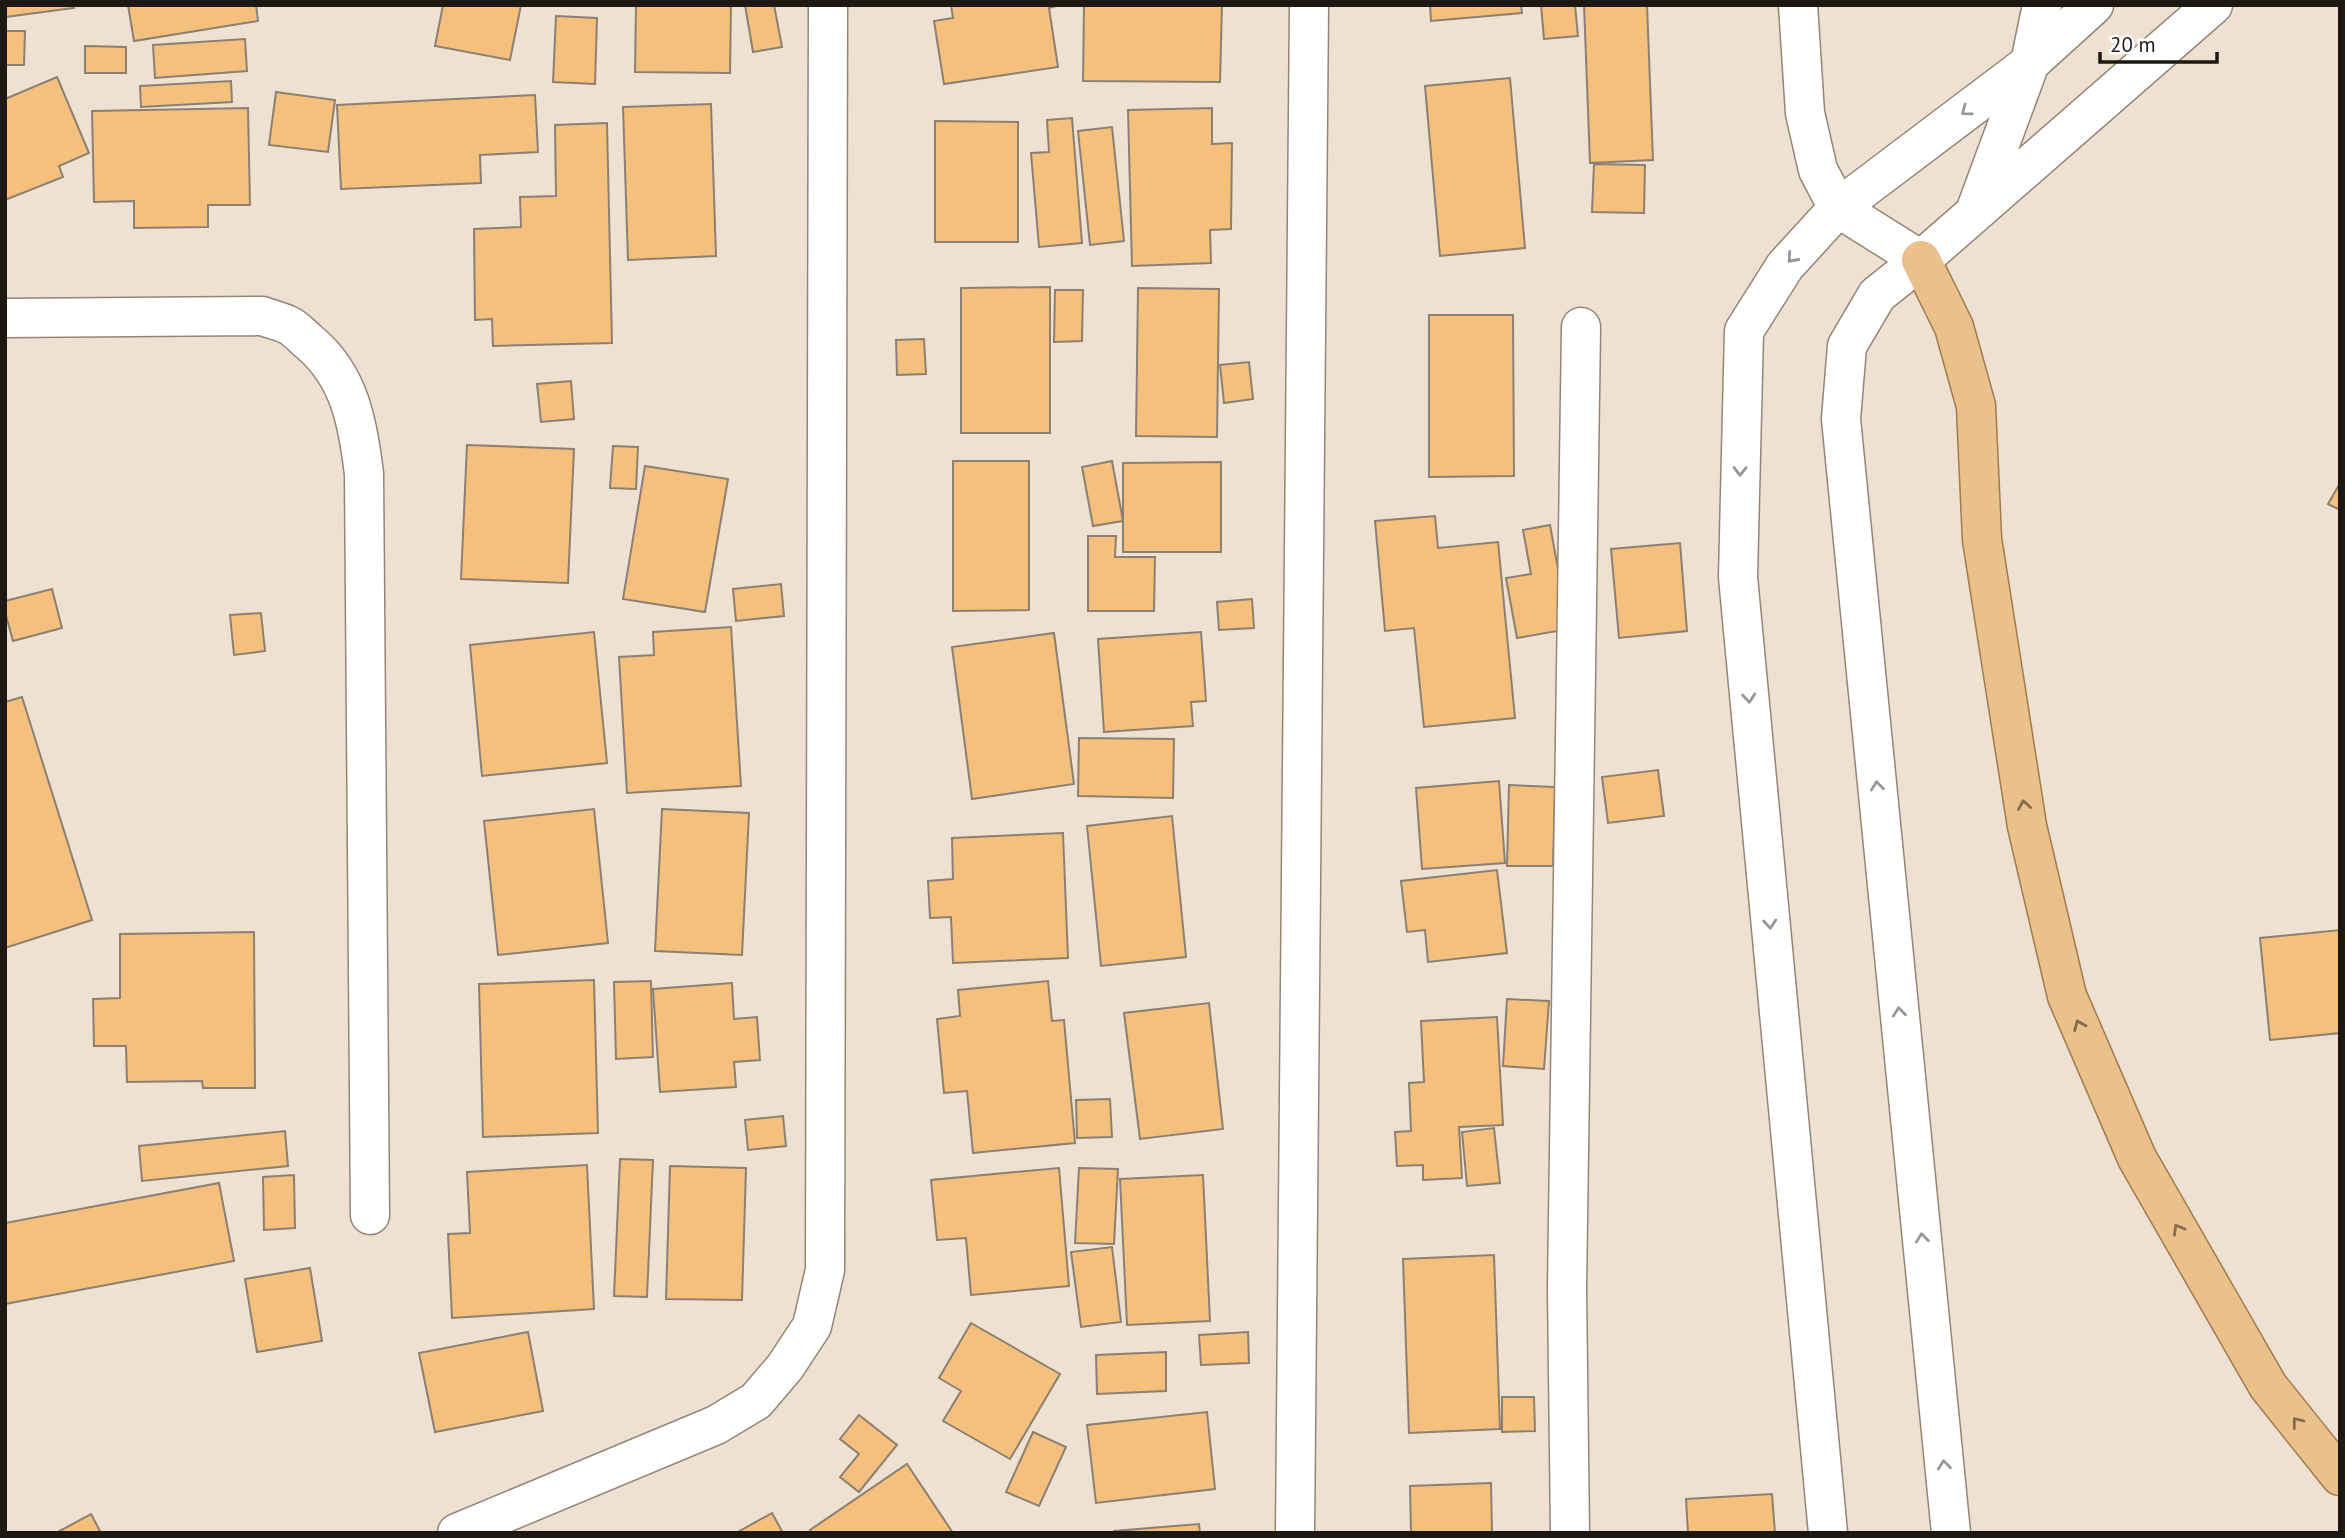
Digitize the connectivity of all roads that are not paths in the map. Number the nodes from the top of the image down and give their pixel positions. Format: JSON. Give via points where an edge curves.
{"nodes":[{"id":1,"x":828,"y":5,"type":"edge"},
{"id":2,"x":1310,"y":5,"type":"edge"},
{"id":3,"x":1798,"y":5,"type":"edge"},
{"id":4,"x":2042,"y":5,"type":"edge"},
{"id":5,"x":2094,"y":5,"type":"edge"},
{"id":6,"x":2213,"y":5,"type":"edge"},
{"id":7,"x":2030,"y":62,"type":"junction"},
{"id":8,"x":1838,"y":208,"type":"junction"},
{"id":9,"x":1975,"y":213,"type":"junction"},
{"id":10,"x":1921,"y":260,"type":"junction"},
{"id":11,"x":5,"y":318,"type":"edge"},
{"id":12,"x":1581,"y":327,"type":"dead end"},
{"id":13,"x":370,"y":1215,"type":"dead end"},
{"id":14,"x":2340,"y":1476,"type":"edge"},
{"id":15,"x":457,"y":1533,"type":"edge"},
{"id":16,"x":1295,"y":1533,"type":"edge"},
{"id":17,"x":1570,"y":1533,"type":"edge"},
{"id":18,"x":1828,"y":1533,"type":"edge"},
{"id":19,"x":1951,"y":1533,"type":"edge"}],
"edges":[{"from":1,"to":15,"type":"street","via":[[825,1270],[812,1326],[756,1401],[716,1425]]},
{"from":2,"to":16,"type":"street"},
{"from":3,"to":8,"type":"street","via":[[1805,113],[1818,170]]},
{"from":4,"to":7,"type":"street"},
{"from":5,"to":7,"type":"street"},
{"from":6,"to":9,"type":"street"},
{"from":7,"to":8,"type":"street","one_way":true},
{"from":7,"to":9,"type":"street"},
{"from":8,"to":10,"type":"street"},
{"from":8,"to":18,"type":"street","one_way":true,"via":[[1785,266],[1744,331],[1738,577]]},
{"from":9,"to":10,"type":"street"},
{"from":14,"to":10,"type":"highway","one_way":true,"via":[[2268,1386],[2137,1158],[2067,996],[2027,826],[1982,539],[1976,406],[1954,327]]},
{"from":19,"to":10,"type":"street","one_way":true,"via":[[1841,419],[1847,345],[1877,295]]},
{"from":11,"to":13,"type":"street","via":[[262,316],[289,325],[316,348],[351,400],[364,474]]},
{"from":12,"to":17,"type":"street","via":[[1567,1289]]}]}
